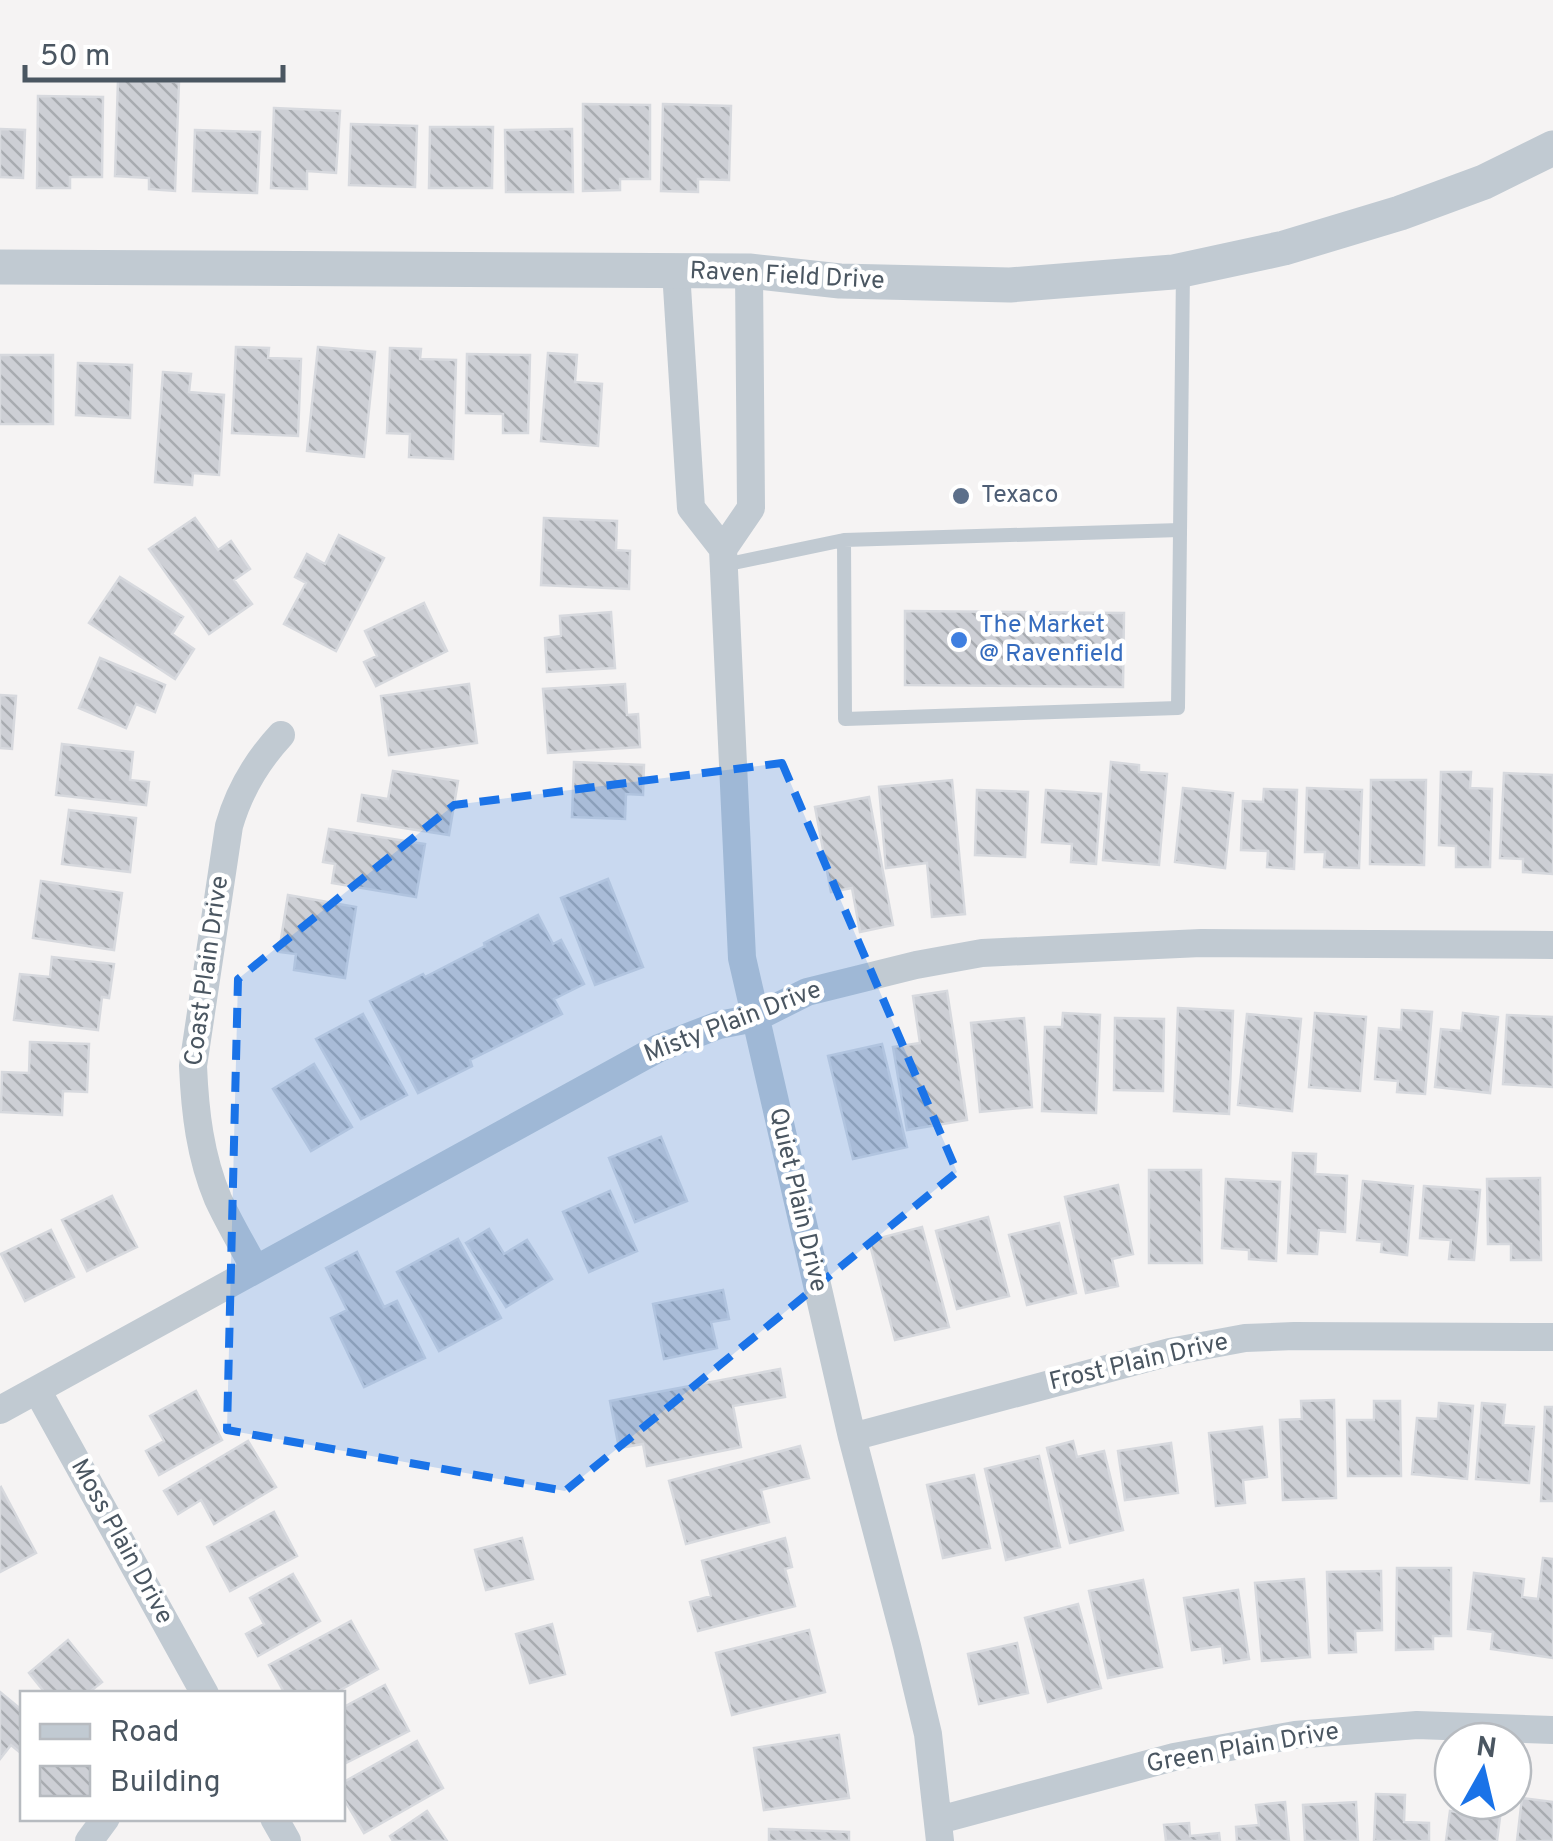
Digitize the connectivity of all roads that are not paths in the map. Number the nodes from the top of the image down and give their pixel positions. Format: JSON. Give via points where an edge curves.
{"nodes":[{"id":1,"x":1553,"y":148,"type":"edge"},
{"id":2,"x":0,"y":267,"type":"edge"},
{"id":3,"x":1183,"y":270,"type":"junction"},
{"id":4,"x":676,"y":271,"type":"junction"},
{"id":5,"x":749,"y":271,"type":"junction"},
{"id":6,"x":1180,"y":530,"type":"junction"},
{"id":7,"x":844,"y":540,"type":"junction"},
{"id":8,"x":724,"y":557,"type":"junction"},
{"id":9,"x":280,"y":735,"type":"dead end"},
{"id":10,"x":1553,"y":946,"type":"edge"},
{"id":11,"x":755,"y":1018,"type":"junction"},
{"id":12,"x":255,"y":1269,"type":"junction"},
{"id":13,"x":1553,"y":1338,"type":"edge"},
{"id":14,"x":37,"y":1390,"type":"junction"},
{"id":15,"x":0,"y":1410,"type":"edge"},
{"id":16,"x":852,"y":1438,"type":"junction"},
{"id":17,"x":203,"y":1691,"type":"edge"},
{"id":18,"x":1553,"y":1730,"type":"edge"},
{"id":19,"x":940,"y":1830,"type":"edge"}],
"edges":[{"from":1,"to":3,"type":"street","name":"Raven Field Drive","via":[[1400,213]]},
{"from":2,"to":4,"type":"street","name":"Raven Field Drive"},
{"from":3,"to":5,"type":"street","name":"Raven Field Drive","via":[[1010,285],[840,281]]},
{"from":3,"to":6,"type":"lane"},
{"from":4,"to":5,"type":"street","name":"Raven Field Drive"},
{"from":4,"to":8,"type":"street","via":[[691,508]]},
{"from":5,"to":8,"type":"street","via":[[752,508]]},
{"from":6,"to":7,"type":"lane"},
{"from":6,"to":7,"type":"lane","via":[[1178,708],[846,720]]},
{"from":7,"to":8,"type":"lane"},
{"from":8,"to":11,"type":"street","name":"Quiet Plain Drive","via":[[742,958]]},
{"from":9,"to":12,"type":"street","name":"Coast Plain Drive","via":[[252,770],[228,826],[194,1066],[207,1168]]},
{"from":10,"to":11,"type":"street","name":"Misty Plain Drive","via":[[1201,943],[982,954],[807,992]]},
{"from":11,"to":12,"type":"street","name":"Misty Plain Drive","via":[[659,1048]]},
{"from":11,"to":16,"type":"street","name":"Quiet Plain Drive"},
{"from":12,"to":14,"type":"street","name":"Misty Plain Drive"},
{"from":13,"to":16,"type":"street","name":"Frost Plain Drive","via":[[1245,1338]]},
{"from":14,"to":15,"type":"street","name":"Misty Plain Drive"},
{"from":14,"to":17,"type":"street","name":"Moss Plain Drive"},
{"from":16,"to":19,"type":"street","name":"Quiet Plain Drive","via":[[928,1734]]},
{"from":18,"to":19,"type":"street","name":"Green Plain Drive","via":[[1416,1725],[1294,1734],[1174,1757]]}]}
